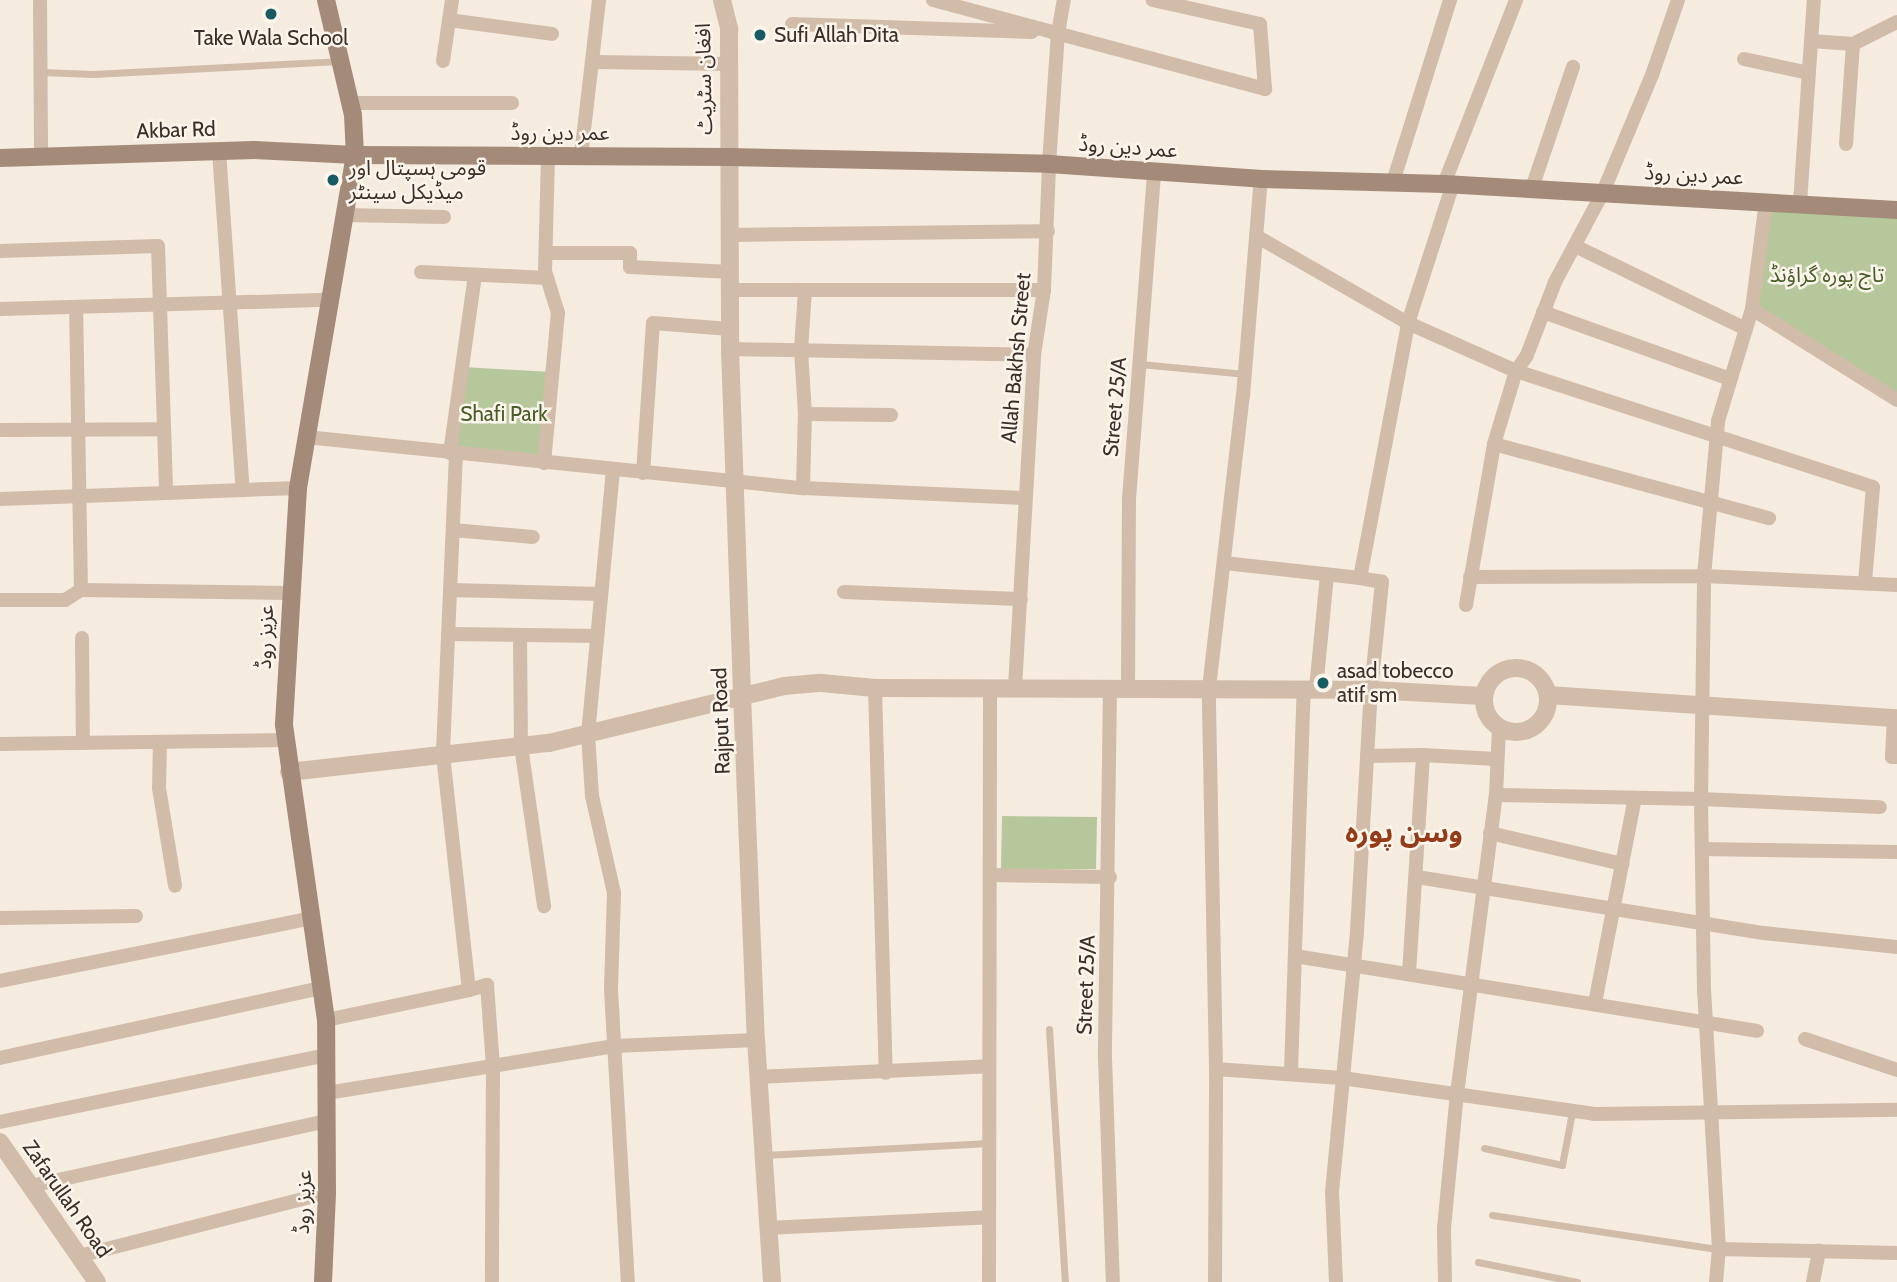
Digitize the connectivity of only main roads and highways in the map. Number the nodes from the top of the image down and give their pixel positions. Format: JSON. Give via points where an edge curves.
{"nodes":[{"id":1,"x":326,"y":0,"type":"edge"},
{"id":2,"x":355,"y":155,"type":"junction"},
{"id":3,"x":0,"y":158,"type":"edge"},
{"id":4,"x":1897,"y":210,"type":"edge"},
{"id":5,"x":323,"y":1282,"type":"edge"}],
"edges":[{"from":1,"to":2,"type":"main road","name":"عزیز روڈ","via":[[350,103]]},
{"from":2,"to":3,"type":"main road","name":"Akbar Rd","via":[[219,151]]},
{"from":2,"to":4,"type":"main road","name":"عمر دین روڈ","via":[[1049,164]]},
{"from":2,"to":5,"type":"main road","name":"عزیز روڈ","via":[[298,488],[289,593],[286,740],[326,1020]]}]}
